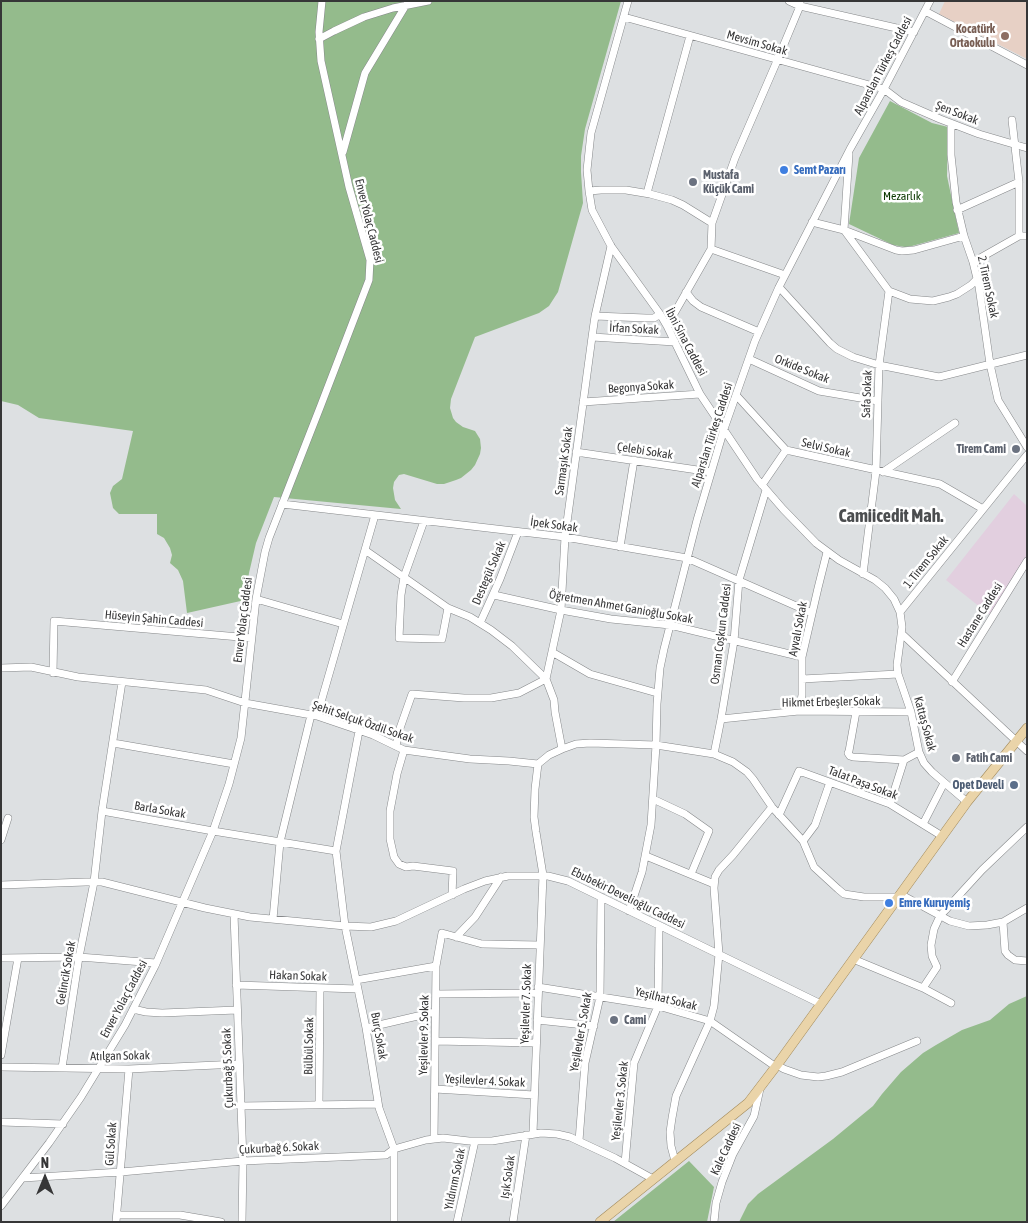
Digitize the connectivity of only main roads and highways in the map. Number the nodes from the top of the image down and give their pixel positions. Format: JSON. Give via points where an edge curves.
{"nodes":[{"id":1,"x":1027,"y":726,"type":"edge"},
{"id":2,"x":600,"y":1222,"type":"edge"}],
"edges":[{"from":1,"to":2,"type":"main road","via":[[967,802],[748,1103]]}]}
